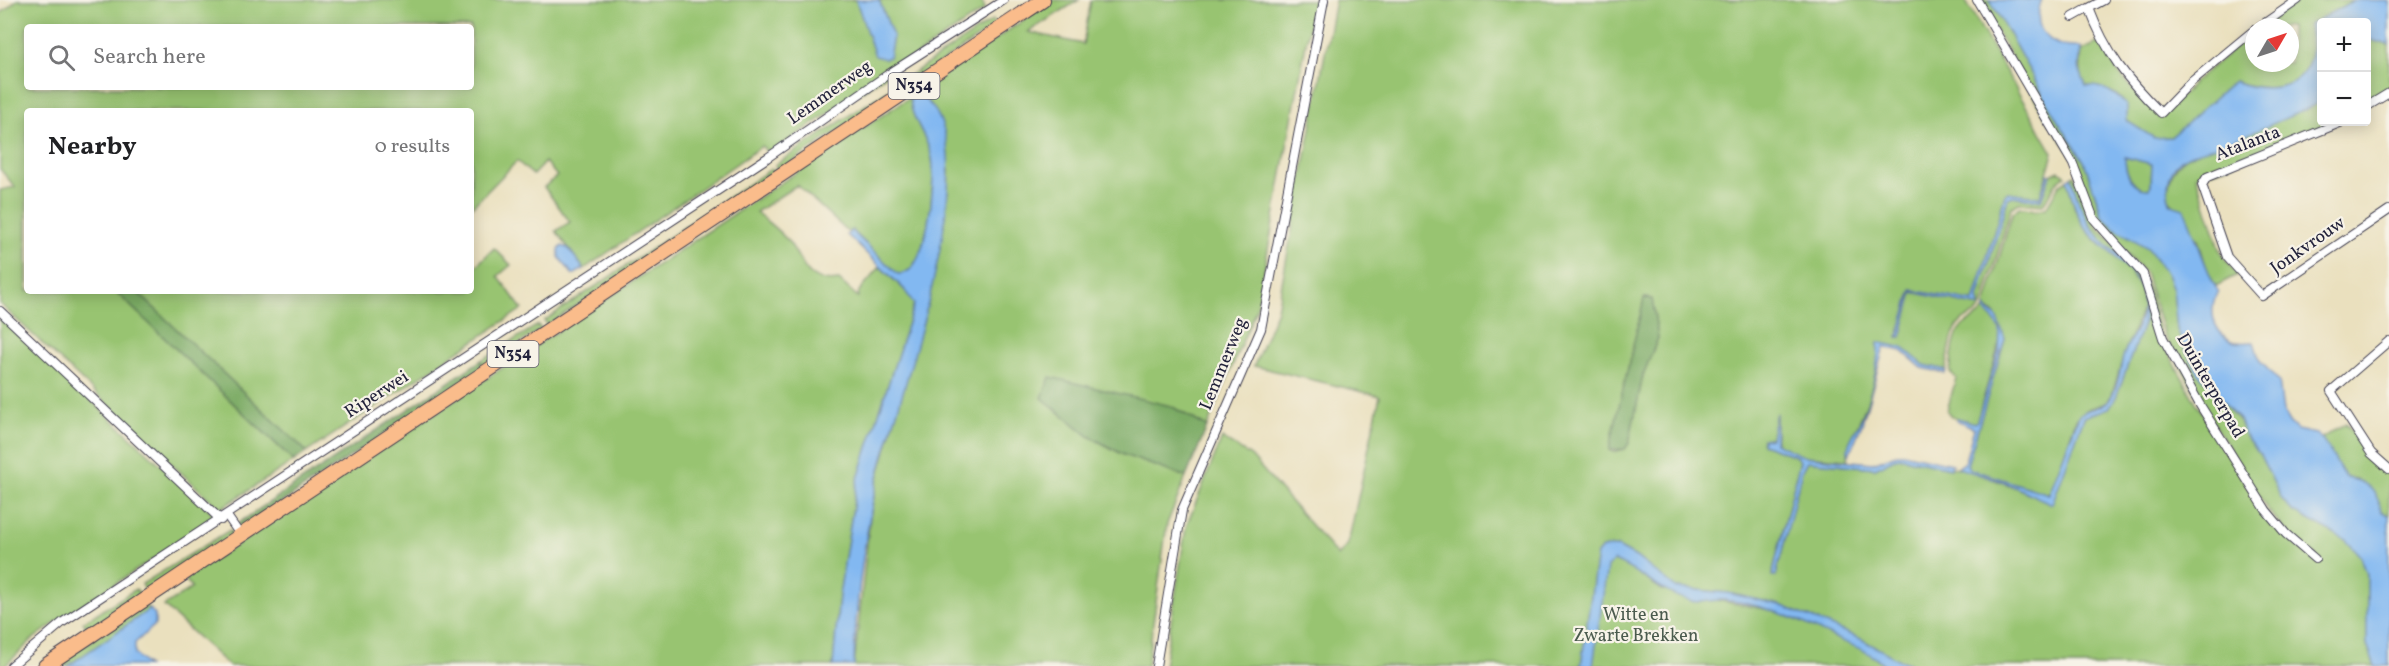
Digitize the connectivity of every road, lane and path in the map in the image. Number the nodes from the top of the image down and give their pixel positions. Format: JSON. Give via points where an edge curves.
{"nodes":[{"id":1,"x":1004,"y":0,"type":"edge"},
{"id":2,"x":1043,"y":0,"type":"edge"},
{"id":3,"x":1324,"y":0,"type":"edge"},
{"id":4,"x":1977,"y":0,"type":"edge"},
{"id":5,"x":2104,"y":0,"type":"edge"},
{"id":6,"x":2298,"y":0,"type":"edge"},
{"id":7,"x":2089,"y":8,"type":"junction"},
{"id":8,"x":2073,"y":17,"type":"dead end"},
{"id":9,"x":2272,"y":18,"type":"edge"},
{"id":10,"x":2245,"y":37,"type":"edge"},
{"id":11,"x":2389,"y":93,"type":"edge"},
{"id":12,"x":2371,"y":104,"type":"edge"},
{"id":13,"x":2332,"y":126,"type":"edge"},
{"id":14,"x":767,"y":159,"type":"joint"},
{"id":15,"x":2389,"y":210,"type":"edge"},
{"id":16,"x":2225,"y":254,"type":"joint"},
{"id":17,"x":0,"y":311,"type":"edge"},
{"id":18,"x":2389,"y":341,"type":"edge"},
{"id":19,"x":2389,"y":469,"type":"edge"},
{"id":20,"x":224,"y":518,"type":"junction"},
{"id":21,"x":241,"y":536,"type":"junction"},
{"id":22,"x":2315,"y":559,"type":"dead end"},
{"id":23,"x":11,"y":666,"type":"edge"},
{"id":24,"x":45,"y":666,"type":"edge"},
{"id":25,"x":1155,"y":666,"type":"edge"}],
"edges":[{"from":1,"to":14,"type":"street","name":"Lemmerweg"},
{"from":2,"to":21,"type":"main road","number":"N354"},
{"from":3,"to":25,"type":"street","name":"Lemmerweg","via":[[1261,329],[1182,510]]},
{"from":4,"to":22,"type":"street","name":"Duinterperpad","via":[[2073,164],[2094,219],[2143,274],[2163,338],[2200,405],[2266,510]]},
{"from":5,"to":7,"type":"street"},
{"from":6,"to":9,"type":"street"},
{"from":7,"to":8,"type":"street"},
{"from":7,"to":10,"type":"street","via":[[2116,64],[2161,113]]},
{"from":11,"to":12,"type":"street"},
{"from":13,"to":16,"type":"street","name":"Atalanta","via":[[2207,177],[2202,185]]},
{"from":14,"to":20,"type":"street","name":"Riperwei"},
{"from":15,"to":16,"type":"street","name":"Jonkvrouw","via":[[2262,296]]},
{"from":17,"to":20,"type":"street"},
{"from":18,"to":19,"type":"street","via":[[2331,391],[2371,453]]},
{"from":20,"to":21,"type":"street"},
{"from":20,"to":23,"type":"street","name":"Riperwei","via":[[53,629]]},
{"from":21,"to":24,"type":"main road","number":"N354"}]}
